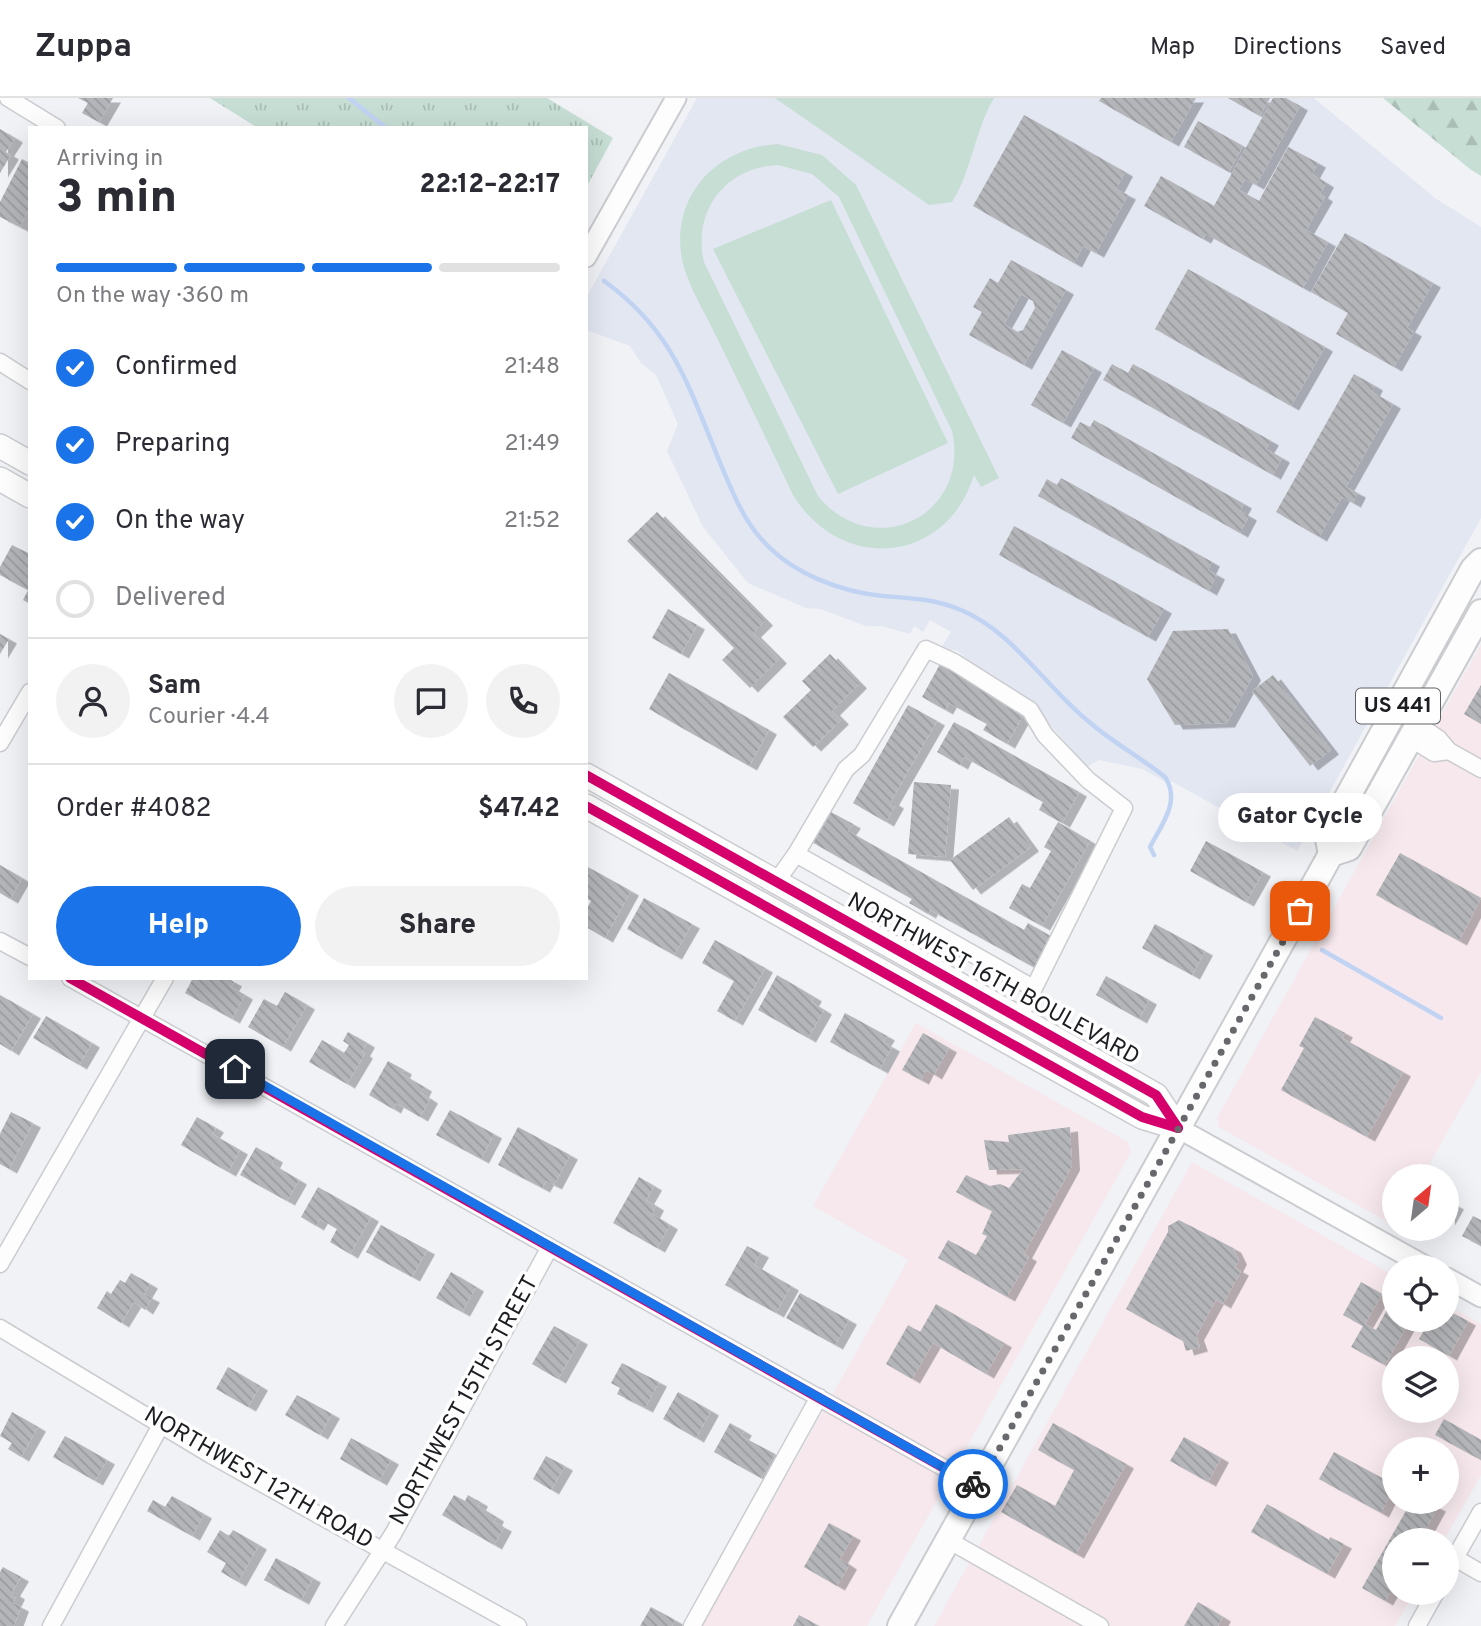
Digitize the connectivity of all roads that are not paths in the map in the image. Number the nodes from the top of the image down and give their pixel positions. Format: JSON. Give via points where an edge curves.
{"nodes":[{"id":1,"x":8,"y":98,"type":"edge"},
{"id":2,"x":676,"y":98,"type":"edge"},
{"id":3,"x":54,"y":126,"type":"edge"},
{"id":4,"x":588,"y":253,"type":"edge"},
{"id":5,"x":0,"y":362,"type":"edge"},
{"id":6,"x":28,"y":380,"type":"edge"},
{"id":7,"x":0,"y":446,"type":"edge"},
{"id":8,"x":28,"y":462,"type":"edge"},
{"id":9,"x":0,"y":480,"type":"edge"},
{"id":10,"x":28,"y":495,"type":"edge"},
{"id":11,"x":1477,"y":565,"type":"edge"},
{"id":12,"x":1481,"y":612,"type":"edge"},
{"id":13,"x":28,"y":695,"type":"edge"},
{"id":14,"x":1414,"y":732,"type":"junction"},
{"id":15,"x":0,"y":743,"type":"edge"},
{"id":16,"x":1481,"y":769,"type":"edge"},
{"id":17,"x":588,"y":776,"type":"edge"},
{"id":18,"x":624,"y":796,"type":"junction"},
{"id":19,"x":588,"y":807,"type":"edge"},
{"id":20,"x":607,"y":818,"type":"junction"},
{"id":21,"x":796,"y":854,"type":"junction"},
{"id":22,"x":1331,"y":854,"type":"junction"},
{"id":23,"x":776,"y":882,"type":"junction"},
{"id":24,"x":760,"y":903,"type":"junction"},
{"id":25,"x":0,"y":941,"type":"edge"},
{"id":26,"x":28,"y":956,"type":"edge"},
{"id":27,"x":74,"y":980,"type":"edge"},
{"id":28,"x":165,"y":980,"type":"edge"},
{"id":29,"x":1033,"y":988,"type":"junction"},
{"id":30,"x":144,"y":1017,"type":"junction"},
{"id":31,"x":1019,"y":1018,"type":"junction"},
{"id":32,"x":1178,"y":1128,"type":"junction"},
{"id":33,"x":550,"y":1247,"type":"junction"},
{"id":34,"x":1406,"y":1255,"type":"edge"},
{"id":35,"x":0,"y":1264,"type":"edge"},
{"id":36,"x":1459,"y":1285,"type":"edge"},
{"id":37,"x":1481,"y":1297,"type":"edge"},
{"id":38,"x":0,"y":1328,"type":"edge"},
{"id":39,"x":819,"y":1396,"type":"junction"},
{"id":40,"x":161,"y":1425,"type":"junction"},
{"id":41,"x":978,"y":1487,"type":"junction"},
{"id":42,"x":1481,"y":1512,"type":"edge"},
{"id":43,"x":948,"y":1540,"type":"junction"},
{"id":44,"x":382,"y":1550,"type":"junction"},
{"id":45,"x":1459,"y":1551,"type":"edge"},
{"id":46,"x":1459,"y":1567,"type":"edge"},
{"id":47,"x":1481,"y":1573,"type":"edge"},
{"id":48,"x":1429,"y":1605,"type":"edge"},
{"id":49,"x":51,"y":1626,"type":"edge"},
{"id":50,"x":334,"y":1626,"type":"edge"},
{"id":51,"x":518,"y":1626,"type":"edge"},
{"id":52,"x":692,"y":1626,"type":"edge"},
{"id":53,"x":900,"y":1626,"type":"edge"},
{"id":54,"x":1100,"y":1626,"type":"edge"},
{"id":55,"x":1417,"y":1626,"type":"edge"}],
"edges":[{"from":1,"to":3,"type":"street"},
{"from":2,"to":4,"type":"street"},
{"from":5,"to":6,"type":"street"},
{"from":7,"to":8,"type":"main road"},
{"from":9,"to":10,"type":"main road"},
{"from":11,"to":14,"type":"main road","via":[[1470,605],[1409,718]]},
{"from":11,"to":22,"type":"main road","number":"US 441","via":[[1327,834]]},
{"from":12,"to":14,"type":"main road","number":"US 441"},
{"from":13,"to":15,"type":"street"},
{"from":14,"to":16,"type":"street","via":[[1434,753],[1448,751]]},
{"from":14,"to":22,"type":"main road","number":"US 441","via":[[1349,848]]},
{"from":17,"to":18,"type":"main road","name":"NORTHWEST 16TH BOULEVARD"},
{"from":18,"to":20,"type":"main road"},
{"from":18,"to":23,"type":"main road","name":"NORTHWEST 16TH BOULEVARD"},
{"from":19,"to":20,"type":"main road"},
{"from":20,"to":24,"type":"main road"},
{"from":21,"to":23,"type":"street"},
{"from":21,"to":29,"type":"street"},
{"from":21,"to":29,"type":"street","via":[[926,649],[954,662],[1030,710],[1045,736],[1088,780],[1124,808]]},
{"from":22,"to":32,"type":"main road","number":"US 441"},
{"from":23,"to":24,"type":"main road"},
{"from":23,"to":31,"type":"main road","name":"NORTHWEST 16TH BOULEVARD"},
{"from":24,"to":32,"type":"main road","via":[[1142,1117]]},
{"from":25,"to":26,"type":"street"},
{"from":27,"to":30,"type":"street"},
{"from":28,"to":30,"type":"street"},
{"from":29,"to":31,"type":"street"},
{"from":30,"to":33,"type":"street"},
{"from":30,"to":35,"type":"street"},
{"from":31,"to":32,"type":"main road","name":"NORTHWEST 16TH BOULEVARD","via":[[1156,1095]]},
{"from":32,"to":34,"type":"street"},
{"from":32,"to":41,"type":"main road","number":"US 441"},
{"from":33,"to":39,"type":"street"},
{"from":33,"to":44,"type":"street","name":"NORTHWEST 15TH STREET"},
{"from":36,"to":37,"type":"street"},
{"from":38,"to":40,"type":"street","name":"NORTHWEST 12TH ROAD"},
{"from":39,"to":41,"type":"street"},
{"from":39,"to":52,"type":"street"},
{"from":40,"to":44,"type":"street","name":"NORTHWEST 12TH ROAD"},
{"from":40,"to":49,"type":"street"},
{"from":41,"to":43,"type":"main road","number":"US 441"},
{"from":42,"to":45,"type":"street"},
{"from":43,"to":53,"type":"main road","number":"US 441"},
{"from":43,"to":54,"type":"street"},
{"from":44,"to":50,"type":"street","name":"NORTHWEST 15TH STREET"},
{"from":44,"to":51,"type":"street","name":"NORTHWEST 12TH ROAD"},
{"from":46,"to":47,"type":"street"},
{"from":48,"to":55,"type":"street"}]}
